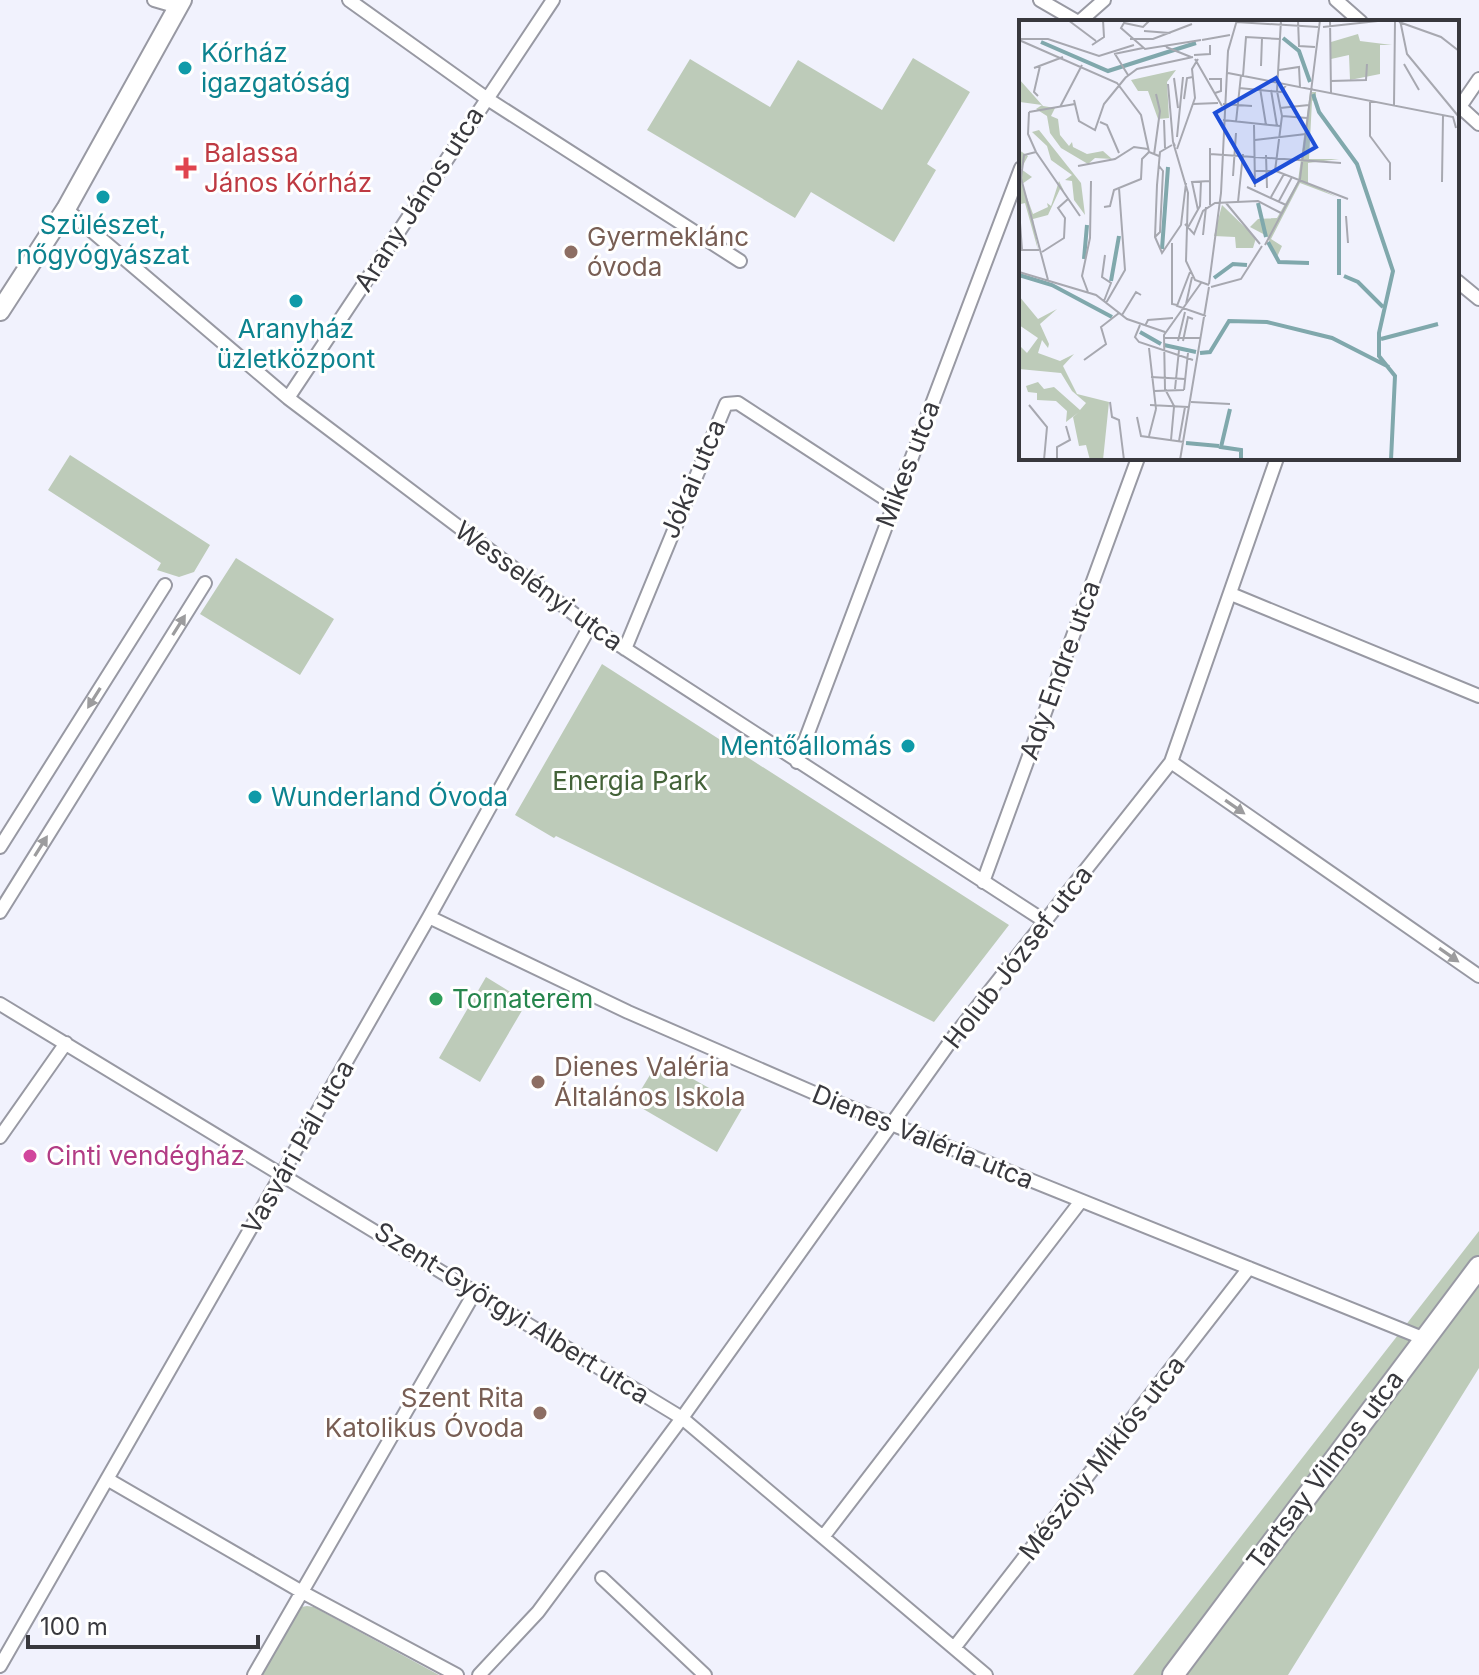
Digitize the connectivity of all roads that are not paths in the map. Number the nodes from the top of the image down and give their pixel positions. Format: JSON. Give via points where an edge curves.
{"nodes":[{"id":1,"x":154,"y":0,"type":"edge"},
{"id":2,"x":349,"y":0,"type":"edge"},
{"id":3,"x":553,"y":0,"type":"edge"},
{"id":4,"x":1040,"y":0,"type":"edge"},
{"id":5,"x":1090,"y":0,"type":"edge"},
{"id":6,"x":1104,"y":0,"type":"edge"},
{"id":7,"x":1336,"y":0,"type":"edge"},
{"id":8,"x":180,"y":4,"type":"edge"},
{"id":9,"x":1075,"y":20,"type":"edge"},
{"id":10,"x":1080,"y":20,"type":"edge"},
{"id":11,"x":1081,"y":20,"type":"edge"},
{"id":12,"x":1359,"y":20,"type":"edge"},
{"id":13,"x":1479,"y":79,"type":"edge"},
{"id":14,"x":486,"y":98,"type":"junction"},
{"id":15,"x":1459,"y":106,"type":"edge"},
{"id":16,"x":1459,"y":108,"type":"edge"},
{"id":17,"x":1479,"y":124,"type":"edge"},
{"id":18,"x":1019,"y":173,"type":"edge"},
{"id":19,"x":66,"y":209,"type":"junction"},
{"id":20,"x":740,"y":261,"type":"dead end"},
{"id":21,"x":1459,"y":283,"type":"edge"},
{"id":22,"x":1479,"y":299,"type":"edge"},
{"id":23,"x":0,"y":311,"type":"edge"},
{"id":24,"x":288,"y":398,"type":"junction"},
{"id":25,"x":1137,"y":460,"type":"edge"},
{"id":26,"x":1276,"y":460,"type":"edge"},
{"id":27,"x":893,"y":504,"type":"junction"},
{"id":28,"x":205,"y":583,"type":"dead end"},
{"id":29,"x":165,"y":585,"type":"dead end"},
{"id":30,"x":1231,"y":594,"type":"junction"},
{"id":31,"x":590,"y":626,"type":"junction"},
{"id":32,"x":625,"y":649,"type":"junction"},
{"id":33,"x":1479,"y":696,"type":"edge"},
{"id":34,"x":797,"y":762,"type":"junction"},
{"id":35,"x":1171,"y":762,"type":"junction"},
{"id":36,"x":0,"y":847,"type":"edge"},
{"id":37,"x":983,"y":882,"type":"junction"},
{"id":38,"x":0,"y":912,"type":"edge"},
{"id":39,"x":429,"y":917,"type":"junction"},
{"id":40,"x":1043,"y":920,"type":"junction"},
{"id":41,"x":1479,"y":976,"type":"edge"},
{"id":42,"x":0,"y":1004,"type":"edge"},
{"id":43,"x":66,"y":1043,"type":"junction"},
{"id":44,"x":893,"y":1126,"type":"junction"},
{"id":45,"x":0,"y":1137,"type":"edge"},
{"id":46,"x":283,"y":1174,"type":"junction"},
{"id":47,"x":1081,"y":1201,"type":"junction"},
{"id":48,"x":1479,"y":1267,"type":"edge"},
{"id":49,"x":1249,"y":1268,"type":"junction"},
{"id":50,"x":476,"y":1290,"type":"junction"},
{"id":51,"x":1425,"y":1339,"type":"junction"},
{"id":52,"x":682,"y":1418,"type":"junction"},
{"id":53,"x":107,"y":1479,"type":"junction"},
{"id":54,"x":823,"y":1537,"type":"junction"},
{"id":55,"x":602,"y":1578,"type":"dead end"},
{"id":56,"x":302,"y":1592,"type":"junction"},
{"id":57,"x":954,"y":1648,"type":"junction"},
{"id":58,"x":0,"y":1666,"type":"edge"},
{"id":59,"x":254,"y":1675,"type":"edge"},
{"id":60,"x":457,"y":1675,"type":"edge"},
{"id":61,"x":479,"y":1675,"type":"edge"},
{"id":62,"x":705,"y":1675,"type":"edge"},
{"id":63,"x":986,"y":1675,"type":"edge"},
{"id":64,"x":1173,"y":1675,"type":"edge"}],
"edges":[{"from":1,"to":8,"type":"street"},
{"from":2,"to":14,"type":"street"},
{"from":3,"to":14,"type":"street","name":"Arany János utca"},
{"from":4,"to":9,"type":"street"},
{"from":5,"to":10,"type":"street"},
{"from":6,"to":11,"type":"street"},
{"from":7,"to":12,"type":"street"},
{"from":8,"to":19,"type":"street"},
{"from":13,"to":15,"type":"street"},
{"from":14,"to":20,"type":"street"},
{"from":14,"to":24,"type":"street","name":"Arany János utca"},
{"from":16,"to":17,"type":"street"},
{"from":18,"to":27,"type":"street","name":"Mikes utca"},
{"from":19,"to":23,"type":"street"},
{"from":19,"to":24,"type":"street","name":"Wesselényi utca"},
{"from":21,"to":22,"type":"street"},
{"from":24,"to":31,"type":"street","name":"Wesselényi utca"},
{"from":25,"to":37,"type":"street","name":"Ady Endre utca"},
{"from":26,"to":30,"type":"street","name":"Holub József utca"},
{"from":27,"to":32,"type":"street","name":"Jókai utca","via":[[738,403],[726,404]]},
{"from":27,"to":34,"type":"street","name":"Mikes utca"},
{"from":38,"to":28,"type":"street","one_way":true},
{"from":29,"to":36,"type":"street","one_way":true},
{"from":30,"to":33,"type":"street"},
{"from":30,"to":35,"type":"street","name":"Holub József utca"},
{"from":31,"to":32,"type":"street","name":"Wesselényi utca"},
{"from":31,"to":39,"type":"street","name":"Vasvári Pál utca"},
{"from":32,"to":34,"type":"street","name":"Wesselényi utca"},
{"from":34,"to":37,"type":"street","name":"Wesselényi utca"},
{"from":35,"to":40,"type":"street","name":"Holub József utca"},
{"from":35,"to":41,"type":"street","one_way":true},
{"from":37,"to":40,"type":"street","name":"Wesselényi utca"},
{"from":39,"to":44,"type":"street","name":"Dienes Valéria utca","via":[[628,1012]]},
{"from":39,"to":46,"type":"street","name":"Vasvári Pál utca"},
{"from":40,"to":44,"type":"street","name":"Holub József utca"},
{"from":42,"to":43,"type":"street","name":"Szent-Györgyi Albert utca"},
{"from":43,"to":45,"type":"street"},
{"from":43,"to":46,"type":"street","name":"Szent-Györgyi Albert utca"},
{"from":44,"to":47,"type":"street","name":"Dienes Valéria utca"},
{"from":44,"to":52,"type":"street","name":"Holub József utca"},
{"from":46,"to":50,"type":"street","name":"Szent-Györgyi Albert utca"},
{"from":46,"to":53,"type":"street","name":"Vasvári Pál utca"},
{"from":47,"to":49,"type":"street","name":"Dienes Valéria utca"},
{"from":47,"to":54,"type":"street"},
{"from":48,"to":51,"type":"main road","name":"Tartsay Vilmos utca"},
{"from":49,"to":51,"type":"street","name":"Dienes Valéria utca"},
{"from":49,"to":57,"type":"street","name":"Mészöly Miklós utca"},
{"from":50,"to":52,"type":"street","name":"Szent-Györgyi Albert utca"},
{"from":50,"to":56,"type":"street"},
{"from":51,"to":64,"type":"main road","name":"Tartsay Vilmos utca"},
{"from":52,"to":54,"type":"street","name":"Szent-Györgyi Albert utca"},
{"from":52,"to":61,"type":"street","name":"Holub József utca","via":[[538,1612]]},
{"from":53,"to":56,"type":"street"},
{"from":53,"to":58,"type":"street","name":"Vasvári Pál utca"},
{"from":54,"to":57,"type":"street","name":"Szent-Györgyi Albert utca"},
{"from":55,"to":62,"type":"street"},
{"from":56,"to":59,"type":"street"},
{"from":56,"to":60,"type":"street"},
{"from":57,"to":63,"type":"street","name":"Szent-Györgyi Albert utca"}]}
